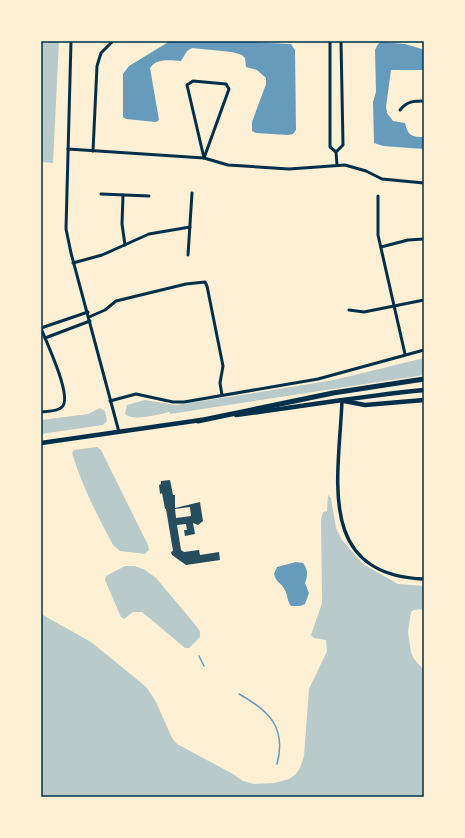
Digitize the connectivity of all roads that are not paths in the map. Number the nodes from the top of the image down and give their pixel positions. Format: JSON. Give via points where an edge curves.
{"nodes":[{"id":1,"x":71,"y":41,"type":"edge"},
{"id":2,"x":113,"y":41,"type":"edge"},
{"id":3,"x":330,"y":41,"type":"edge"},
{"id":4,"x":341,"y":41,"type":"edge"},
{"id":5,"x":424,"y":101,"type":"edge"},
{"id":6,"x":400,"y":110,"type":"dead end"},
{"id":7,"x":68,"y":149,"type":"junction"},
{"id":8,"x":93,"y":151,"type":"junction"},
{"id":9,"x":336,"y":152,"type":"junction"},
{"id":10,"x":204,"y":158,"type":"junction"},
{"id":11,"x":337,"y":165,"type":"junction"},
{"id":12,"x":424,"y":183,"type":"edge"},
{"id":13,"x":192,"y":193,"type":"dead end"},
{"id":14,"x":101,"y":194,"type":"dead end"},
{"id":15,"x":124,"y":195,"type":"junction"},
{"id":16,"x":149,"y":196,"type":"dead end"},
{"id":17,"x":378,"y":196,"type":"dead end"},
{"id":18,"x":190,"y":227,"type":"junction"},
{"id":19,"x":424,"y":239,"type":"edge"},
{"id":20,"x":125,"y":245,"type":"junction"},
{"id":21,"x":381,"y":247,"type":"junction"},
{"id":22,"x":188,"y":256,"type":"dead end"},
{"id":23,"x":73,"y":263,"type":"junction"},
{"id":24,"x":424,"y":300,"type":"edge"},
{"id":25,"x":395,"y":306,"type":"junction"},
{"id":26,"x":349,"y":310,"type":"dead end"},
{"id":27,"x":88,"y":312,"type":"junction"},
{"id":28,"x":89,"y":317,"type":"junction"},
{"id":29,"x":90,"y":321,"type":"junction"},
{"id":30,"x":41,"y":328,"type":"edge"},
{"id":31,"x":45,"y":338,"type":"junction"},
{"id":32,"x":424,"y":350,"type":"edge"},
{"id":33,"x":406,"y":354,"type":"junction"},
{"id":34,"x":424,"y":379,"type":"edge"},
{"id":35,"x":424,"y":390,"type":"edge"},
{"id":36,"x":222,"y":395,"type":"junction"},
{"id":37,"x":424,"y":400,"type":"edge"},
{"id":38,"x":110,"y":401,"type":"junction"},
{"id":39,"x":342,"y":401,"type":"junction"},
{"id":40,"x":41,"y":412,"type":"edge"},
{"id":41,"x":198,"y":421,"type":"junction"},
{"id":42,"x":119,"y":432,"type":"junction"},
{"id":43,"x":41,"y":443,"type":"edge"},
{"id":44,"x":424,"y":579,"type":"edge"}],
"edges":[{"from":1,"to":7,"type":"street"},
{"from":2,"to":8,"type":"street","via":[[101,53],[97,66]]},
{"from":3,"to":9,"type":"street","via":[[330,147]]},
{"from":4,"to":9,"type":"street","via":[[343,145]]},
{"from":5,"to":6,"type":"street","via":[[410,102]]},
{"from":7,"to":8,"type":"street"},
{"from":7,"to":23,"type":"street","via":[[66,229]]},
{"from":8,"to":10,"type":"street"},
{"from":9,"to":11,"type":"street"},
{"from":10,"to":10,"type":"street","via":[[187,85],[193,81],[226,84],[229,89]]},
{"from":10,"to":11,"type":"street","via":[[228,165],[289,169]]},
{"from":11,"to":12,"type":"street","via":[[360,168],[382,179]]},
{"from":13,"to":18,"type":"street"},
{"from":14,"to":15,"type":"street"},
{"from":15,"to":16,"type":"street"},
{"from":15,"to":20,"type":"street","via":[[122,224]]},
{"from":17,"to":21,"type":"street","via":[[378,235]]},
{"from":18,"to":20,"type":"street","via":[[148,234]]},
{"from":18,"to":22,"type":"street"},
{"from":19,"to":21,"type":"street"},
{"from":20,"to":23,"type":"street"},
{"from":21,"to":25,"type":"street"},
{"from":23,"to":27,"type":"street"},
{"from":24,"to":25,"type":"street"},
{"from":25,"to":26,"type":"street","via":[[364,312]]},
{"from":25,"to":33,"type":"street"},
{"from":27,"to":28,"type":"street"},
{"from":27,"to":30,"type":"street"},
{"from":28,"to":29,"type":"street"},
{"from":28,"to":36,"type":"street","via":[[105,310],[116,301],[186,284],[205,282],[223,366],[220,376]]},
{"from":29,"to":31,"type":"street"},
{"from":29,"to":38,"type":"street"},
{"from":30,"to":31,"type":"street"},
{"from":31,"to":40,"type":"street","via":[[64,385],[65,402],[58,410]]},
{"from":32,"to":33,"type":"street"},
{"from":33,"to":36,"type":"street","via":[[318,379]]},
{"from":34,"to":41,"type":"highway","via":[[333,393]]},
{"from":35,"to":39,"type":"main road","via":[[364,395]]},
{"from":36,"to":38,"type":"street","via":[[173,402],[136,394]]},
{"from":37,"to":39,"type":"main road","via":[[365,405]]},
{"from":38,"to":42,"type":"street"},
{"from":39,"to":41,"type":"main road"},
{"from":39,"to":44,"type":"street","via":[[337,489],[344,531],[354,549],[381,571],[405,578]]},
{"from":41,"to":42,"type":"main road"},
{"from":42,"to":43,"type":"main road"}]}
